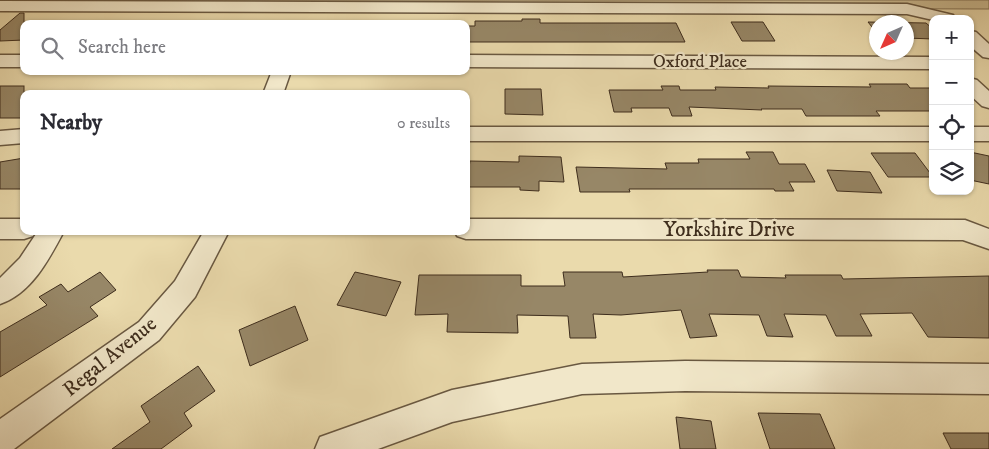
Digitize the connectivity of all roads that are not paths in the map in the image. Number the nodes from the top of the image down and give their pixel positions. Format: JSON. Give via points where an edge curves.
{"nodes":[{"id":1,"x":0,"y":6,"type":"edge"},
{"id":2,"x":443,"y":7,"type":"junction"},
{"id":3,"x":931,"y":15,"type":"edge"},
{"id":4,"x":441,"y":20,"type":"edge"},
{"id":5,"x":974,"y":40,"type":"edge"},
{"id":6,"x":989,"y":53,"type":"edge"},
{"id":7,"x":0,"y":61,"type":"edge"},
{"id":8,"x":20,"y":61,"type":"edge"},
{"id":9,"x":470,"y":61,"type":"edge"},
{"id":10,"x":929,"y":63,"type":"edge"},
{"id":11,"x":974,"y":63,"type":"edge"},
{"id":12,"x":989,"y":63,"type":"edge"},
{"id":13,"x":280,"y":75,"type":"edge"},
{"id":14,"x":974,"y":88,"type":"edge"},
{"id":15,"x":275,"y":90,"type":"edge"},
{"id":16,"x":989,"y":102,"type":"edge"},
{"id":17,"x":470,"y":134,"type":"edge"},
{"id":18,"x":929,"y":134,"type":"edge"},
{"id":19,"x":974,"y":134,"type":"edge"},
{"id":20,"x":989,"y":134,"type":"edge"},
{"id":21,"x":20,"y":136,"type":"edge"},
{"id":22,"x":0,"y":138,"type":"edge"},
{"id":23,"x":0,"y":229,"type":"edge"},
{"id":24,"x":20,"y":229,"type":"edge"},
{"id":25,"x":470,"y":229,"type":"edge"},
{"id":26,"x":49,"y":235,"type":"edge"},
{"id":27,"x":215,"y":235,"type":"edge"},
{"id":28,"x":989,"y":239,"type":"edge"},
{"id":29,"x":0,"y":292,"type":"edge"},
{"id":30,"x":989,"y":379,"type":"edge"},
{"id":31,"x":0,"y":439,"type":"edge"},
{"id":32,"x":332,"y":449,"type":"edge"}],
"edges":[{"from":1,"to":2,"type":"street"},
{"from":2,"to":3,"type":"street","via":[[907,9]]},
{"from":2,"to":4,"type":"street"},
{"from":5,"to":6,"type":"street"},
{"from":7,"to":8,"type":"street"},
{"from":9,"to":10,"type":"street","name":"Oxford Place"},
{"from":11,"to":12,"type":"street"},
{"from":13,"to":15,"type":"street"},
{"from":14,"to":16,"type":"street"},
{"from":17,"to":18,"type":"street"},
{"from":19,"to":20,"type":"street"},
{"from":21,"to":22,"type":"street"},
{"from":23,"to":24,"type":"street"},
{"from":25,"to":28,"type":"street","name":"Yorkshire Drive","via":[[964,230]]},
{"from":26,"to":29,"type":"street","via":[[29,266]]},
{"from":27,"to":31,"type":"street","name":"Regal Avenue","via":[[185,289],[149,331]]},
{"from":30,"to":32,"type":"street","via":[[685,376],[582,379],[452,406]]}]}
